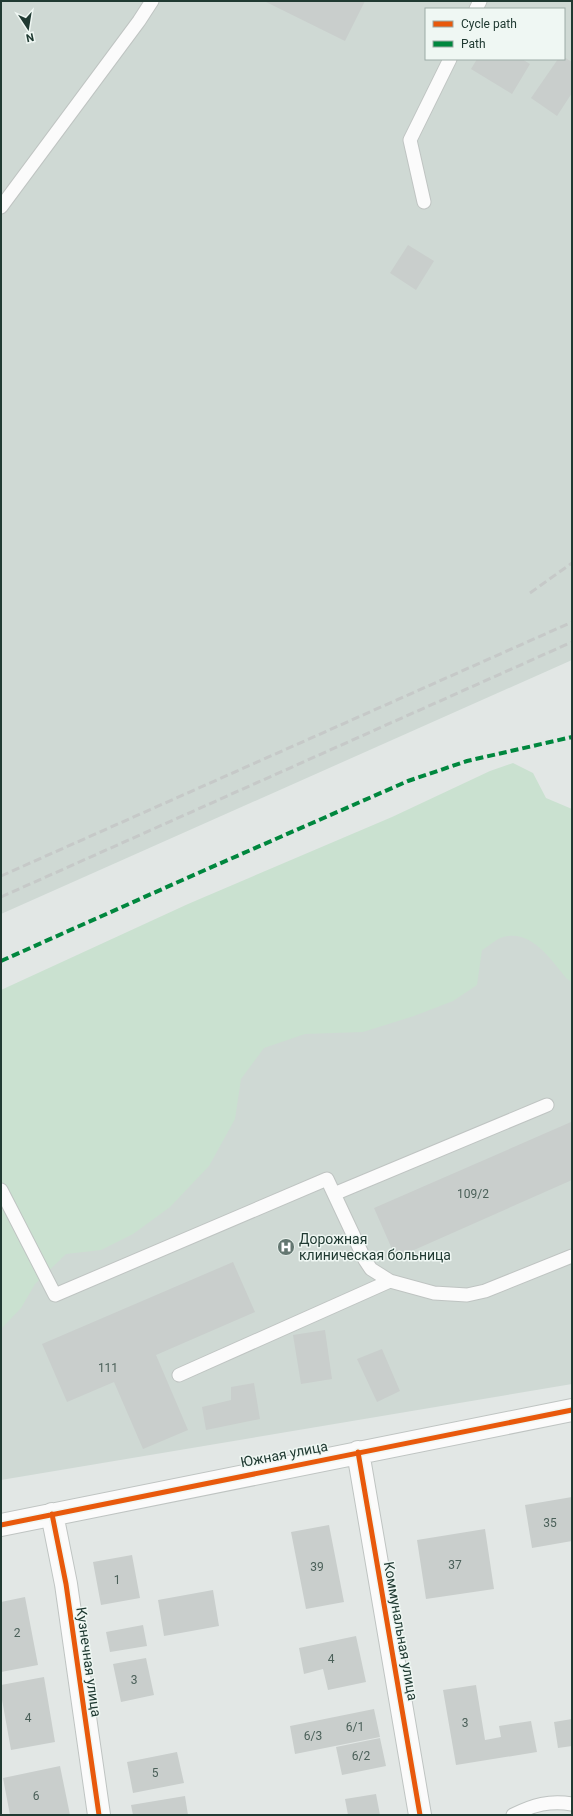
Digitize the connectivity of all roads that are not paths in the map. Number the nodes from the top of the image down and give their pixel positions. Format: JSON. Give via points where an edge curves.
{"nodes":[{"id":1,"x":152,"y":1,"type":"edge"},
{"id":2,"x":450,"y":60,"type":"edge"},
{"id":3,"x":424,"y":202,"type":"dead end"},
{"id":4,"x":1,"y":207,"type":"edge"},
{"id":5,"x":547,"y":1105,"type":"dead end"},
{"id":6,"x":1,"y":1190,"type":"edge"},
{"id":7,"x":334,"y":1194,"type":"junction"},
{"id":8,"x":572,"y":1256,"type":"edge"},
{"id":9,"x":390,"y":1281,"type":"junction"},
{"id":10,"x":179,"y":1375,"type":"dead end"},
{"id":11,"x":572,"y":1410,"type":"edge"},
{"id":12,"x":358,"y":1452,"type":"junction"},
{"id":13,"x":52,"y":1514,"type":"junction"},
{"id":14,"x":1,"y":1525,"type":"edge"},
{"id":15,"x":572,"y":1804,"type":"edge"},
{"id":16,"x":99,"y":1815,"type":"edge"},
{"id":17,"x":420,"y":1815,"type":"edge"},
{"id":18,"x":513,"y":1815,"type":"edge"}],
"edges":[{"from":1,"to":4,"type":"lane","via":[[135,28]]},
{"from":2,"to":3,"type":"lane","via":[[410,140]]},
{"from":5,"to":7,"type":"lane"},
{"from":6,"to":7,"type":"lane","via":[[55,1294],[327,1179]]},
{"from":7,"to":9,"type":"lane","via":[[365,1260],[371,1269]]},
{"from":8,"to":9,"type":"lane","via":[[484,1291],[467,1295],[434,1293]]},
{"from":9,"to":10,"type":"lane"},
{"from":11,"to":12,"type":"street","name":"Южная улица"},
{"from":12,"to":13,"type":"street","name":"Южная улица"},
{"from":12,"to":17,"type":"street","name":"Коммунальная улица"},
{"from":13,"to":14,"type":"street","name":"Южная улица"},
{"from":13,"to":16,"type":"street","name":"Кузнечная улица","via":[[66,1584]]},
{"from":15,"to":18,"type":"lane","via":[[539,1804]]}]}
